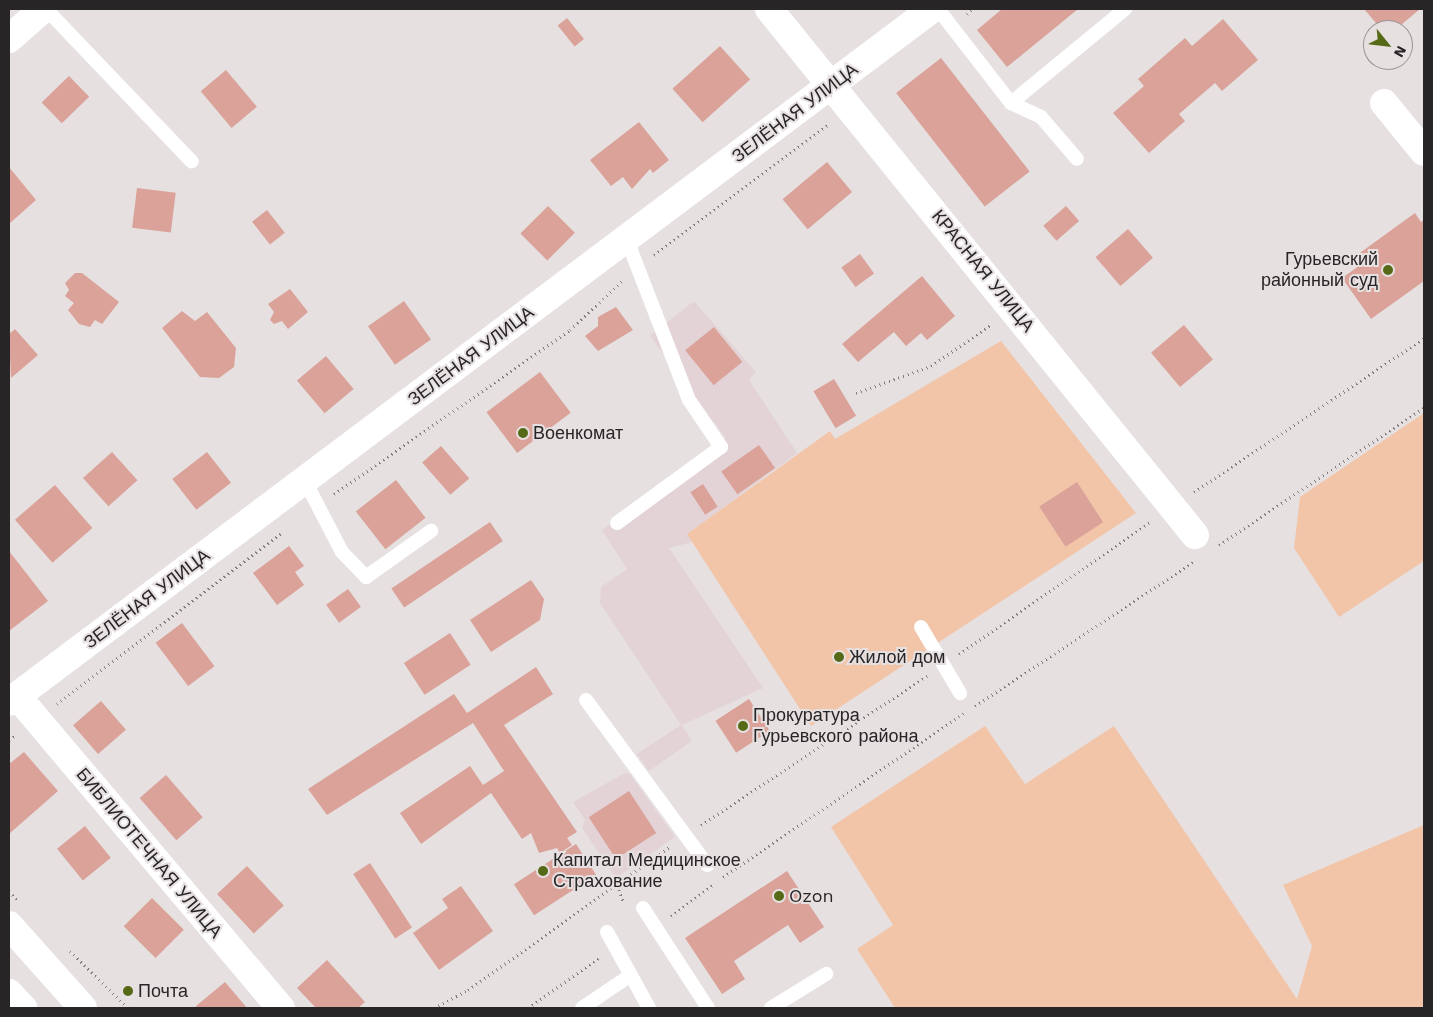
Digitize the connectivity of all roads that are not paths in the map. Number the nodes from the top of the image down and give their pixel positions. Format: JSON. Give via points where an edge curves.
{"nodes":[{"id":1,"x":44,"y":9,"type":"edge"},
{"id":2,"x":769,"y":9,"type":"edge"},
{"id":3,"x":938,"y":9,"type":"edge"},
{"id":4,"x":1124,"y":9,"type":"edge"},
{"id":5,"x":942,"y":17,"type":"edge"},
{"id":6,"x":9,"y":39,"type":"edge"},
{"id":7,"x":833,"y":85,"type":"junction"},
{"id":8,"x":1011,"y":103,"type":"junction"},
{"id":9,"x":1384,"y":103,"type":"dead end"},
{"id":10,"x":1424,"y":152,"type":"edge"},
{"id":11,"x":1077,"y":159,"type":"dead end"},
{"id":12,"x":192,"y":162,"type":"dead end"},
{"id":13,"x":627,"y":240,"type":"junction"},
{"id":14,"x":304,"y":481,"type":"junction"},
{"id":15,"x":618,"y":523,"type":"dead end"},
{"id":16,"x":431,"y":530,"type":"dead end"},
{"id":17,"x":1195,"y":535,"type":"dead end"},
{"id":18,"x":921,"y":627,"type":"dead end"},
{"id":19,"x":960,"y":693,"type":"dead end"},
{"id":20,"x":13,"y":699,"type":"edge"},
{"id":21,"x":586,"y":700,"type":"dead end"},
{"id":22,"x":707,"y":865,"type":"dead end"},
{"id":23,"x":643,"y":908,"type":"dead end"},
{"id":24,"x":9,"y":925,"type":"edge"},
{"id":25,"x":607,"y":932,"type":"dead end"},
{"id":26,"x":826,"y":974,"type":"dead end"},
{"id":27,"x":628,"y":976,"type":"junction"},
{"id":28,"x":9,"y":993,"type":"edge"},
{"id":29,"x":23,"y":1008,"type":"edge"},
{"id":30,"x":82,"y":1008,"type":"edge"},
{"id":31,"x":281,"y":1008,"type":"edge"},
{"id":32,"x":582,"y":1008,"type":"edge"},
{"id":33,"x":648,"y":1008,"type":"edge"},
{"id":34,"x":708,"y":1008,"type":"edge"},
{"id":35,"x":771,"y":1008,"type":"edge"}],
"edges":[{"from":1,"to":6,"type":"street"},
{"from":1,"to":12,"type":"lane"},
{"from":2,"to":7,"type":"street","name":"КРАСНАЯ УЛИЦА"},
{"from":3,"to":5,"type":"lane"},
{"from":4,"to":8,"type":"lane"},
{"from":5,"to":7,"type":"street","name":"ЗЕЛЁНАЯ УЛИЦА"},
{"from":5,"to":8,"type":"lane"},
{"from":7,"to":13,"type":"street","name":"ЗЕЛЁНАЯ УЛИЦА"},
{"from":7,"to":17,"type":"street","name":"КРАСНАЯ УЛИЦА"},
{"from":8,"to":11,"type":"lane","via":[[1041,117]]},
{"from":9,"to":10,"type":"street"},
{"from":13,"to":14,"type":"street","name":"ЗЕЛЁНАЯ УЛИЦА"},
{"from":13,"to":15,"type":"lane","via":[[689,400],[720,446]]},
{"from":14,"to":16,"type":"lane","via":[[342,552],[366,577]]},
{"from":14,"to":20,"type":"street","name":"ЗЕЛЁНАЯ УЛИЦА"},
{"from":18,"to":19,"type":"lane"},
{"from":20,"to":31,"type":"street","name":"БИБЛИОТЕЧНАЯ УЛИЦА"},
{"from":21,"to":22,"type":"lane"},
{"from":23,"to":34,"type":"lane"},
{"from":24,"to":30,"type":"street"},
{"from":25,"to":27,"type":"lane"},
{"from":26,"to":35,"type":"lane"},
{"from":27,"to":32,"type":"lane"},
{"from":27,"to":33,"type":"lane"},
{"from":28,"to":29,"type":"street"}]}
